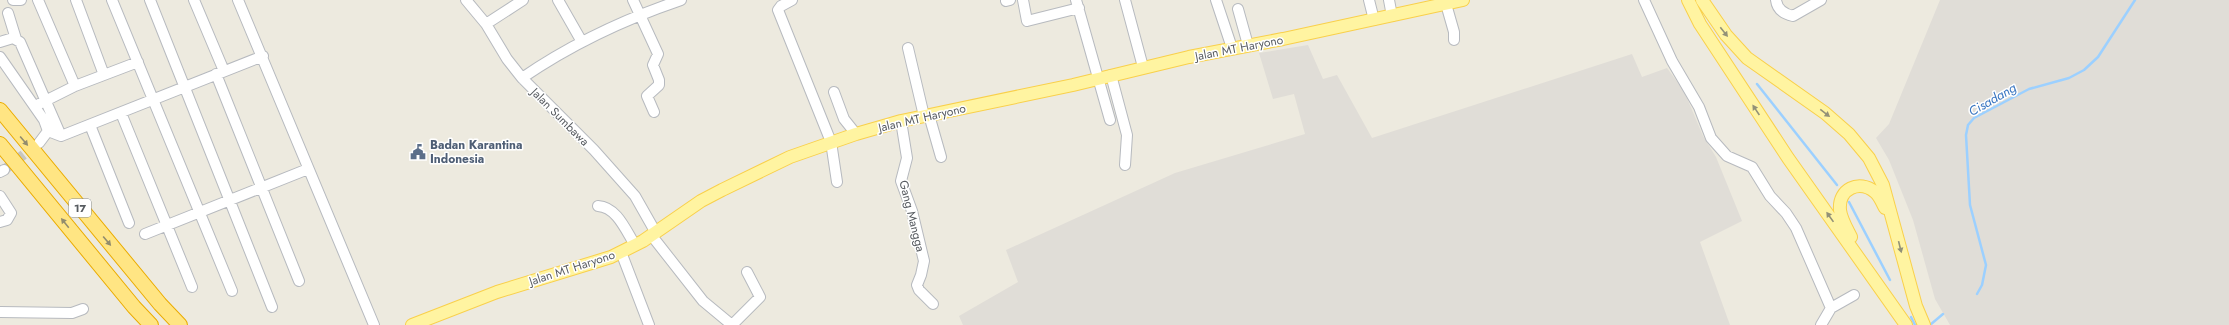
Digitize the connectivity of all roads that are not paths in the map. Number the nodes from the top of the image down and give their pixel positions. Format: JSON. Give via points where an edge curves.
{"nodes":[{"id":1,"x":13,"y":0,"type":"edge"},
{"id":2,"x":21,"y":0,"type":"edge"},
{"id":3,"x":38,"y":0,"type":"edge"},
{"id":4,"x":76,"y":0,"type":"edge"},
{"id":5,"x":112,"y":0,"type":"edge"},
{"id":6,"x":150,"y":0,"type":"edge"},
{"id":7,"x":194,"y":0,"type":"edge"},
{"id":8,"x":238,"y":0,"type":"edge"},
{"id":9,"x":466,"y":0,"type":"edge"},
{"id":10,"x":523,"y":0,"type":"edge"},
{"id":11,"x":558,"y":0,"type":"edge"},
{"id":12,"x":633,"y":0,"type":"edge"},
{"id":13,"x":681,"y":0,"type":"edge"},
{"id":14,"x":792,"y":0,"type":"edge"},
{"id":15,"x":1023,"y":0,"type":"edge"},
{"id":16,"x":1125,"y":0,"type":"edge"},
{"id":17,"x":1216,"y":0,"type":"edge"},
{"id":18,"x":1369,"y":0,"type":"edge"},
{"id":19,"x":1389,"y":0,"type":"edge"},
{"id":20,"x":1464,"y":0,"type":"edge"},
{"id":21,"x":1644,"y":0,"type":"edge"},
{"id":22,"x":1688,"y":0,"type":"edge"},
{"id":23,"x":1702,"y":0,"type":"edge"},
{"id":24,"x":1776,"y":0,"type":"edge"},
{"id":25,"x":1821,"y":0,"type":"edge"},
{"id":26,"x":1077,"y":4,"type":"edge"},
{"id":27,"x":1423,"y":4,"type":"edge"},
{"id":28,"x":1446,"y":4,"type":"junction"},
{"id":29,"x":1238,"y":9,"type":"dead end"},
{"id":30,"x":8,"y":13,"type":"dead end"},
{"id":31,"x":640,"y":15,"type":"junction"},
{"id":32,"x":1392,"y":16,"type":"junction"},
{"id":33,"x":1374,"y":20,"type":"junction"},
{"id":34,"x":486,"y":24,"type":"junction"},
{"id":35,"x":16,"y":39,"type":"junction"},
{"id":36,"x":1454,"y":40,"type":"dead end"},
{"id":37,"x":0,"y":42,"type":"edge"},
{"id":38,"x":582,"y":42,"type":"junction"},
{"id":39,"x":1248,"y":45,"type":"junction"},
{"id":40,"x":908,"y":48,"type":"dead end"},
{"id":41,"x":1232,"y":48,"type":"junction"},
{"id":42,"x":263,"y":56,"type":"junction"},
{"id":43,"x":0,"y":57,"type":"edge"},
{"id":44,"x":138,"y":62,"type":"junction"},
{"id":45,"x":1143,"y":67,"type":"junction"},
{"id":46,"x":220,"y":73,"type":"junction"},
{"id":47,"x":104,"y":75,"type":"junction"},
{"id":48,"x":1111,"y":75,"type":"junction"},
{"id":49,"x":522,"y":78,"type":"junction"},
{"id":50,"x":1099,"y":78,"type":"junction"},
{"id":51,"x":75,"y":86,"type":"junction"},
{"id":52,"x":185,"y":87,"type":"junction"},
{"id":53,"x":834,"y":92,"type":"dead end"},
{"id":54,"x":154,"y":99,"type":"junction"},
{"id":55,"x":45,"y":101,"type":"junction"},
{"id":56,"x":35,"y":106,"type":"junction"},
{"id":57,"x":0,"y":110,"type":"edge"},
{"id":58,"x":654,"y":112,"type":"dead end"},
{"id":59,"x":121,"y":113,"type":"junction"},
{"id":60,"x":926,"y":116,"type":"junction"},
{"id":61,"x":1110,"y":120,"type":"dead end"},
{"id":62,"x":901,"y":121,"type":"junction"},
{"id":63,"x":90,"y":125,"type":"junction"},
{"id":64,"x":48,"y":131,"type":"junction"},
{"id":65,"x":856,"y":134,"type":"junction"},
{"id":66,"x":60,"y":136,"type":"junction"},
{"id":67,"x":831,"y":142,"type":"junction"},
{"id":68,"x":39,"y":143,"type":"tunnel mouth"},
{"id":69,"x":0,"y":144,"type":"edge"},
{"id":70,"x":941,"y":157,"type":"dead end"},
{"id":71,"x":1125,"y":165,"type":"dead end"},
{"id":72,"x":308,"y":169,"type":"junction"},
{"id":73,"x":837,"y":182,"type":"dead end"},
{"id":74,"x":262,"y":188,"type":"junction"},
{"id":75,"x":0,"y":196,"type":"edge"},
{"id":76,"x":230,"y":201,"type":"junction"},
{"id":77,"x":598,"y":206,"type":"dead end"},
{"id":78,"x":199,"y":213,"type":"junction"},
{"id":79,"x":0,"y":222,"type":"edge"},
{"id":80,"x":129,"y":223,"type":"dead end"},
{"id":81,"x":1894,"y":223,"type":"junction"},
{"id":82,"x":168,"y":225,"type":"junction"},
{"id":83,"x":146,"y":234,"type":"dead end"},
{"id":84,"x":654,"y":234,"type":"junction"},
{"id":85,"x":635,"y":245,"type":"junction"},
{"id":86,"x":620,"y":252,"type":"junction"},
{"id":87,"x":1860,"y":260,"type":"junction"},
{"id":88,"x":747,"y":272,"type":"dead end"},
{"id":89,"x":299,"y":281,"type":"dead end"},
{"id":90,"x":192,"y":287,"type":"dead end"},
{"id":91,"x":232,"y":291,"type":"dead end"},
{"id":92,"x":1854,"y":295,"type":"dead end"},
{"id":93,"x":932,"y":304,"type":"dead end"},
{"id":94,"x":272,"y":307,"type":"dead end"},
{"id":95,"x":1831,"y":308,"type":"junction"},
{"id":96,"x":83,"y":309,"type":"dead end"},
{"id":97,"x":0,"y":312,"type":"edge"},
{"id":98,"x":1904,"y":321,"type":"edge"},
{"id":99,"x":151,"y":325,"type":"edge"},
{"id":100,"x":180,"y":325,"type":"edge"},
{"id":101,"x":374,"y":325,"type":"edge"},
{"id":102,"x":412,"y":325,"type":"edge"},
{"id":103,"x":649,"y":325,"type":"edge"},
{"id":104,"x":732,"y":325,"type":"edge"},
{"id":105,"x":1821,"y":325,"type":"edge"},
{"id":106,"x":1924,"y":325,"type":"edge"}],
"edges":[{"from":1,"to":2,"type":"street"},
{"from":3,"to":51,"type":"street"},
{"from":4,"to":47,"type":"street"},
{"from":5,"to":44,"type":"street"},
{"from":6,"to":52,"type":"street"},
{"from":7,"to":46,"type":"street"},
{"from":8,"to":42,"type":"street"},
{"from":9,"to":34,"type":"street","name":"Jalan Sumbawa"},
{"from":10,"to":34,"type":"street"},
{"from":11,"to":38,"type":"street"},
{"from":12,"to":31,"type":"street"},
{"from":13,"to":31,"type":"street"},
{"from":14,"to":67,"type":"street","via":[[778,10]]},
{"from":15,"to":26,"type":"street","via":[[1027,21]]},
{"from":16,"to":45,"type":"street"},
{"from":17,"to":41,"type":"street"},
{"from":18,"to":33,"type":"street"},
{"from":19,"to":32,"type":"street"},
{"from":20,"to":28,"type":"main road","name":"Jalan MT Haryono"},
{"from":21,"to":95,"type":"street","via":[[1672,61],[1699,107],[1711,138],[1727,156],[1752,167],[1770,196],[1786,213],[1799,234]]},
{"from":87,"to":22,"type":"main road","one_way":true,"via":[[1758,113],[1700,24]]},
{"from":23,"to":81,"type":"main road","one_way":true,"via":[[1726,35],[1747,58],[1825,113],[1849,134],[1869,158],[1884,185]]},
{"from":24,"to":25,"type":"street","via":[[1782,12],[1793,16]]},
{"from":26,"to":50,"type":"street"},
{"from":27,"to":28,"type":"main road","name":"Jalan MT Haryono"},
{"from":27,"to":32,"type":"main road","name":"Jalan MT Haryono"},
{"from":28,"to":36,"type":"street"},
{"from":29,"to":39,"type":"street"},
{"from":30,"to":35,"type":"street"},
{"from":31,"to":38,"type":"street"},
{"from":31,"to":58,"type":"street","via":[[658,54],[653,65],[659,85],[647,96]]},
{"from":32,"to":33,"type":"main road","name":"Jalan MT Haryono"},
{"from":33,"to":39,"type":"main road","name":"Jalan MT Haryono"},
{"from":34,"to":49,"type":"street","name":"Jalan Sumbawa"},
{"from":35,"to":37,"type":"street","via":[[9,38]]},
{"from":35,"to":55,"type":"street","via":[[23,48]]},
{"from":38,"to":49,"type":"street","via":[[556,55]]},
{"from":39,"to":41,"type":"main road","name":"Jalan MT Haryono"},
{"from":40,"to":60,"type":"street"},
{"from":41,"to":45,"type":"main road","name":"Jalan MT Haryono"},
{"from":42,"to":46,"type":"street"},
{"from":42,"to":72,"type":"street"},
{"from":43,"to":56,"type":"street"},
{"from":44,"to":47,"type":"street"},
{"from":44,"to":54,"type":"street"},
{"from":45,"to":48,"type":"main road","name":"Jalan MT Haryono"},
{"from":46,"to":52,"type":"street"},
{"from":46,"to":74,"type":"street"},
{"from":47,"to":51,"type":"street"},
{"from":48,"to":50,"type":"main road","name":"Jalan MT Haryono"},
{"from":48,"to":71,"type":"street","via":[[1127,135]]},
{"from":49,"to":84,"type":"street","name":"Jalan Sumbawa","via":[[625,185],[644,208]]},
{"from":50,"to":60,"type":"main road","name":"Jalan MT Haryono"},
{"from":50,"to":61,"type":"street"},
{"from":51,"to":55,"type":"street"},
{"from":52,"to":54,"type":"street"},
{"from":52,"to":76,"type":"street"},
{"from":53,"to":65,"type":"street","via":[[844,119]]},
{"from":54,"to":59,"type":"street"},
{"from":54,"to":78,"type":"street"},
{"from":55,"to":56,"type":"street"},
{"from":55,"to":66,"type":"street"},
{"from":56,"to":64,"type":"street"},
{"from":57,"to":100,"type":"highway","number":"17","one_way":true},
{"from":59,"to":63,"type":"street"},
{"from":59,"to":82,"type":"street"},
{"from":60,"to":62,"type":"main road","name":"Jalan MT Haryono"},
{"from":60,"to":70,"type":"street"},
{"from":62,"to":65,"type":"main road","name":"Jalan MT Haryono"},
{"from":62,"to":93,"type":"street","name":"Gang Mangga","via":[[907,158],[901,181],[912,210],[924,261],[917,285]]},
{"from":63,"to":66,"type":"street"},
{"from":63,"to":80,"type":"street"},
{"from":64,"to":66,"type":"street"},
{"from":64,"to":68,"type":"street"},
{"from":65,"to":67,"type":"main road","name":"Jalan MT Haryono"},
{"from":67,"to":73,"type":"street"},
{"from":67,"to":84,"type":"main road","name":"Jalan MT Haryono","via":[[784,160],[722,190],[701,201]]},
{"from":99,"to":69,"type":"highway","number":"17","one_way":true},
{"from":72,"to":74,"type":"street"},
{"from":72,"to":101,"type":"street"},
{"from":74,"to":76,"type":"street"},
{"from":74,"to":89,"type":"street"},
{"from":75,"to":79,"type":"street","via":[[11,213],[7,220]]},
{"from":76,"to":78,"type":"street"},
{"from":76,"to":94,"type":"street"},
{"from":77,"to":85,"type":"street","via":[[608,208],[613,213]]},
{"from":78,"to":82,"type":"street"},
{"from":78,"to":91,"type":"street"},
{"from":81,"to":87,"type":"main road","via":[[1876,193],[1865,186],[1854,186],[1845,191],[1840,199],[1840,212]]},
{"from":81,"to":106,"type":"main road","one_way":true,"via":[[1916,306]]},
{"from":82,"to":83,"type":"street"},
{"from":82,"to":90,"type":"street"},
{"from":84,"to":85,"type":"main road","name":"Jalan MT Haryono"},
{"from":84,"to":104,"type":"street","name":"Jalan Sumbawa","via":[[700,298]]},
{"from":85,"to":86,"type":"main road","name":"Jalan MT Haryono"},
{"from":86,"to":102,"type":"main road","name":"Jalan MT Haryono","via":[[578,268],[497,292]]},
{"from":86,"to":103,"type":"street"},
{"from":87,"to":98,"type":"main road"},
{"from":88,"to":104,"type":"street","via":[[760,297]]},
{"from":92,"to":95,"type":"street"},
{"from":95,"to":105,"type":"street"},
{"from":96,"to":97,"type":"street","via":[[72,313]]}]}
